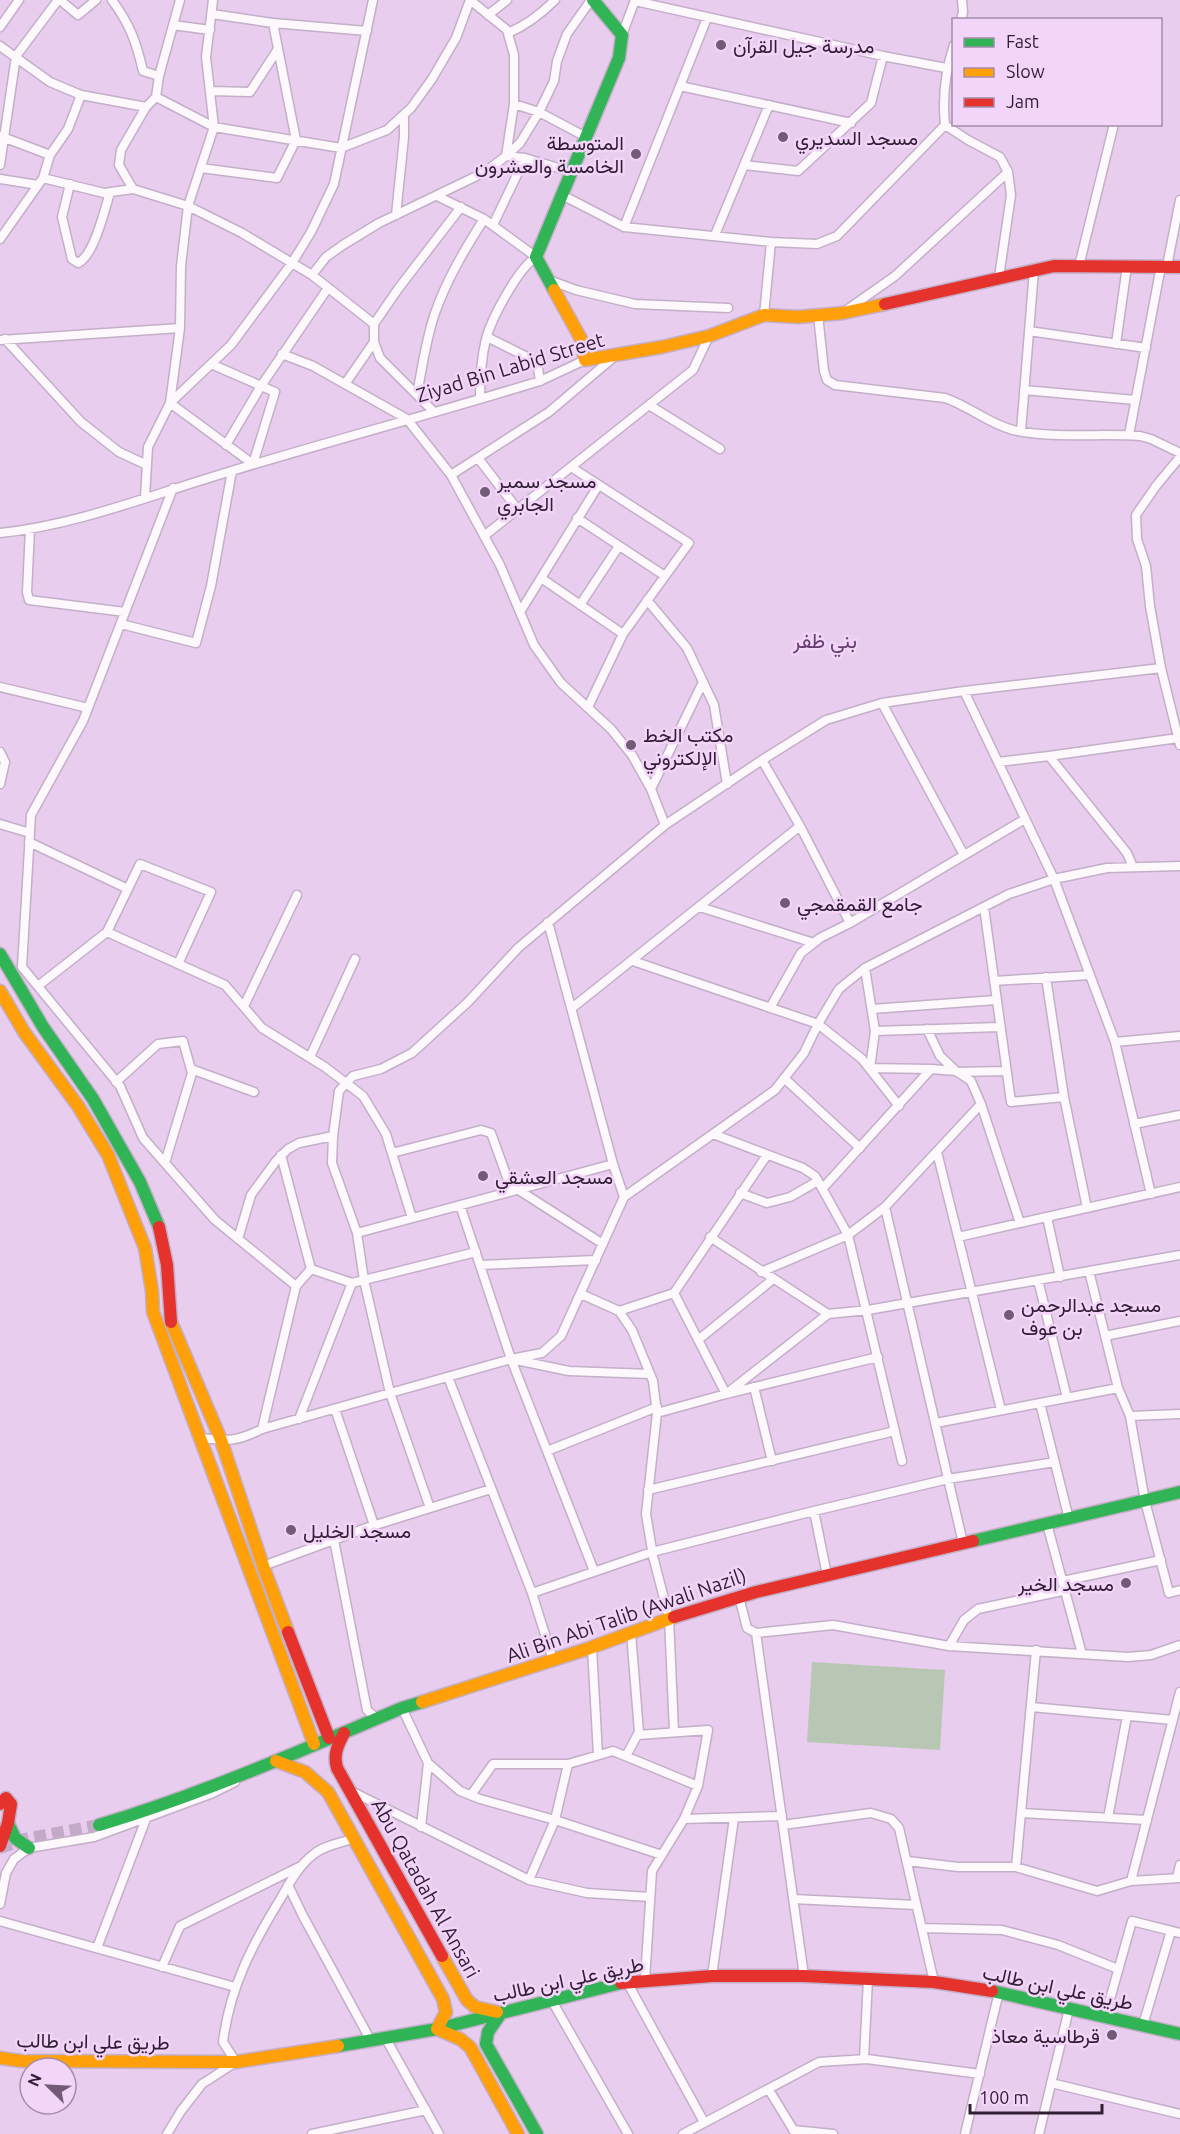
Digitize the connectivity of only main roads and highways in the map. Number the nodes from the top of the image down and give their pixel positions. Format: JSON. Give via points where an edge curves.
{"nodes":[{"id":1,"x":592,"y":0,"type":"edge"},
{"id":2,"x":1180,"y":267,"type":"edge"},
{"id":3,"x":0,"y":954,"type":"edge"},
{"id":4,"x":0,"y":991,"type":"edge"},
{"id":5,"x":1180,"y":1492,"type":"edge"},
{"id":6,"x":344,"y":1733,"type":"junction"},
{"id":7,"x":329,"y":1738,"type":"junction"},
{"id":8,"x":314,"y":1744,"type":"junction"},
{"id":9,"x":275,"y":1761,"type":"junction"},
{"id":10,"x":0,"y":1804,"type":"edge"},
{"id":11,"x":8,"y":1823,"type":"junction"},
{"id":12,"x":99,"y":1824,"type":"tunnel mouth"},
{"id":13,"x":0,"y":1846,"type":"edge"},
{"id":14,"x":29,"y":1848,"type":"road end"},
{"id":15,"x":501,"y":2013,"type":"junction"},
{"id":16,"x":437,"y":2030,"type":"junction"},
{"id":17,"x":1180,"y":2034,"type":"edge"},
{"id":18,"x":0,"y":2058,"type":"edge"},
{"id":19,"x":518,"y":2134,"type":"edge"},
{"id":20,"x":537,"y":2134,"type":"edge"}],
"edges":[{"from":1,"to":2,"type":"main road","name":"Ziyad Bin Labid Street","via":[[622,35],[620,58],[536,256],[581,339],[585,360],[709,336],[764,315],[843,313],[1054,266]]},
{"from":3,"to":7,"type":"main road","via":[[42,1028],[93,1099],[140,1182],[160,1231],[171,1322],[221,1440],[263,1566]]},
{"from":4,"to":8,"type":"main road","via":[[108,1155],[146,1248],[153,1312]]},
{"from":5,"to":6,"type":"main road","name":"Ali Bin Abi Talib (Awali Nazil)","via":[[739,1597],[402,1708]]},
{"from":6,"to":7,"type":"main road","name":"Ali Bin Abi Talib (Awali Nazil)"},
{"from":6,"to":15,"type":"main road","name":"Abu Qatadah Al Ansari","via":[[334,1756],[349,1790],[467,2000],[475,2007]]},
{"from":7,"to":8,"type":"main road","name":"Ali Bin Abi Talib (Awali Nazil)"},
{"from":8,"to":9,"type":"main road","name":"Ali Bin Abi Talib (Awali Nazil)"},
{"from":9,"to":12,"type":"main road","name":"Ali Bin Abi Talib (Awali Nazil)","via":[[142,1812]]},
{"from":9,"to":16,"type":"main road","name":"Abu Qatadah Al Ansari","via":[[294,1765],[316,1777],[328,1792],[443,1999],[446,2012]]},
{"from":10,"to":11,"type":"main road","via":[[6,1798],[11,1804]]},
{"from":11,"to":13,"type":"main road"},
{"from":11,"to":14,"type":"main road","via":[[22,1846]]},
{"from":15,"to":16,"type":"main road","name":"طريق علي ابن طالب"},
{"from":15,"to":17,"type":"main road","name":"طريق علي ابن طالب","via":[[627,1982],[712,1976],[804,1976],[934,1982],[999,1992]]},
{"from":15,"to":20,"type":"main road","via":[[488,2032],[486,2044]]},
{"from":16,"to":18,"type":"main road","name":"طريق علي ابن طالب","via":[[236,2062]]},
{"from":16,"to":19,"type":"main road","via":[[470,2047]]}]}
